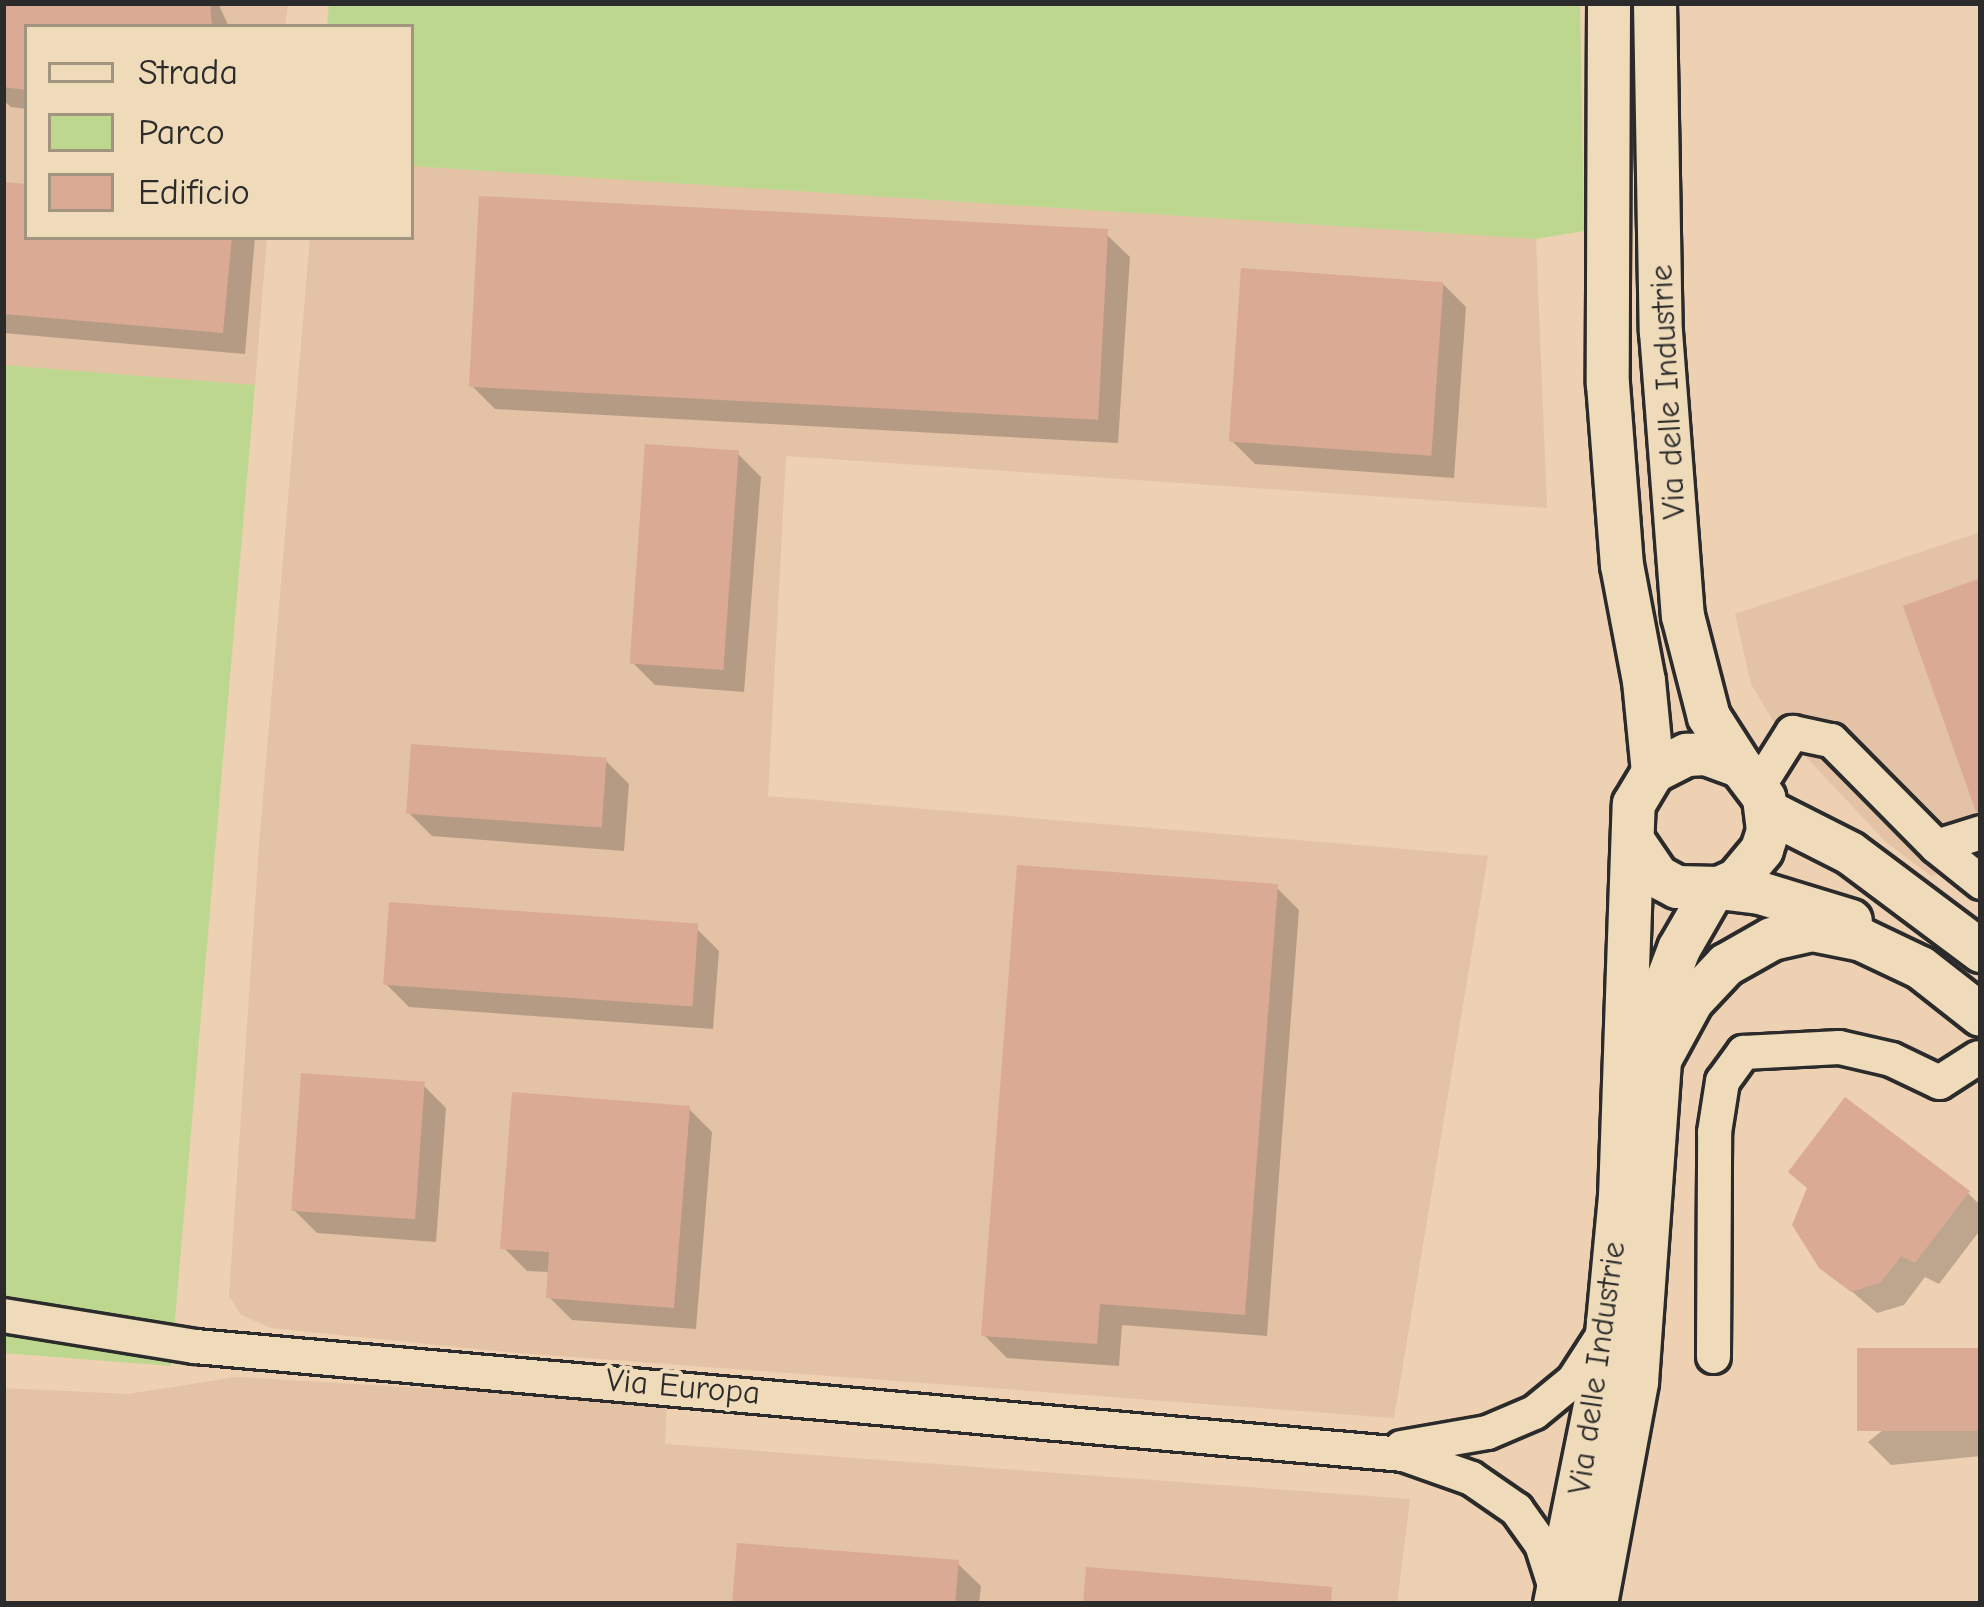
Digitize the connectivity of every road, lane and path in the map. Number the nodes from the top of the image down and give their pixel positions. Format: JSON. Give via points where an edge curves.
{"nodes":[{"id":1,"x":1609,"y":3,"type":"edge"},
{"id":2,"x":1655,"y":3,"type":"edge"},
{"id":3,"x":1653,"y":772,"type":"junction"},
{"id":4,"x":1756,"y":788,"type":"junction"},
{"id":5,"x":1981,"y":832,"type":"edge"},
{"id":6,"x":1634,"y":842,"type":"junction"},
{"id":7,"x":1936,"y":846,"type":"junction"},
{"id":8,"x":1981,"y":882,"type":"edge"},
{"id":9,"x":1716,"y":889,"type":"junction"},
{"id":10,"x":1981,"y":951,"type":"edge"},
{"id":11,"x":1921,"y":968,"type":"junction"},
{"id":12,"x":1981,"y":1015,"type":"edge"},
{"id":13,"x":1978,"y":1057,"type":"edge"},
{"id":14,"x":1660,"y":1060,"type":"junction"},
{"id":15,"x":3,"y":1315,"type":"edge"},
{"id":16,"x":1607,"y":1324,"type":"junction"},
{"id":17,"x":1713,"y":1356,"type":"dead end"},
{"id":18,"x":1364,"y":1448,"type":"junction"},
{"id":19,"x":1570,"y":1602,"type":"edge"}],
"edges":[{"from":1,"to":3,"type":"street","via":[[1608,384],[1622,565]]},
{"from":2,"to":4,"type":"street","name":"Via delle Industrie","via":[[1661,332],[1683,616],[1709,717]]},
{"from":3,"to":4,"type":"street","via":[[1706,754]]},
{"from":3,"to":6,"type":"street","via":[[1634,804]]},
{"from":4,"to":7,"type":"street","via":[[1792,732],[1831,740]]},
{"from":4,"to":9,"type":"street","via":[[1762,850],[1737,880]]},
{"from":4,"to":10,"type":"street"},
{"from":5,"to":7,"type":"street"},
{"from":6,"to":9,"type":"street","via":[[1658,877]]},
{"from":6,"to":16,"type":"street","name":"Via delle Industrie"},
{"from":7,"to":8,"type":"street"},
{"from":9,"to":11,"type":"street","via":[[1808,904],[1862,925]]},
{"from":9,"to":14,"type":"street","name":"Via delle Industrie","via":[[1679,949],[1659,1002]]},
{"from":11,"to":12,"type":"street"},
{"from":11,"to":14,"type":"street","via":[[1845,936],[1812,930],[1772,939],[1714,977]]},
{"from":13,"to":17,"type":"street","via":[[1939,1082],[1892,1059],[1839,1048],[1743,1052],[1722,1081],[1714,1132]]},
{"from":14,"to":19,"type":"street","name":"Via delle Industrie","via":[[1637,1382]]},
{"from":15,"to":18,"type":"street","name":"Via Europa","via":[[195,1346]]},
{"from":16,"to":18,"type":"street","name":"Via Europa","via":[[1574,1380],[1534,1412],[1452,1440]]},
{"from":16,"to":19,"type":"street","name":"Via delle Industrie"},
{"from":18,"to":19,"type":"street","name":"Via Europa","via":[[1441,1465],[1496,1493],[1528,1524]]}]}
